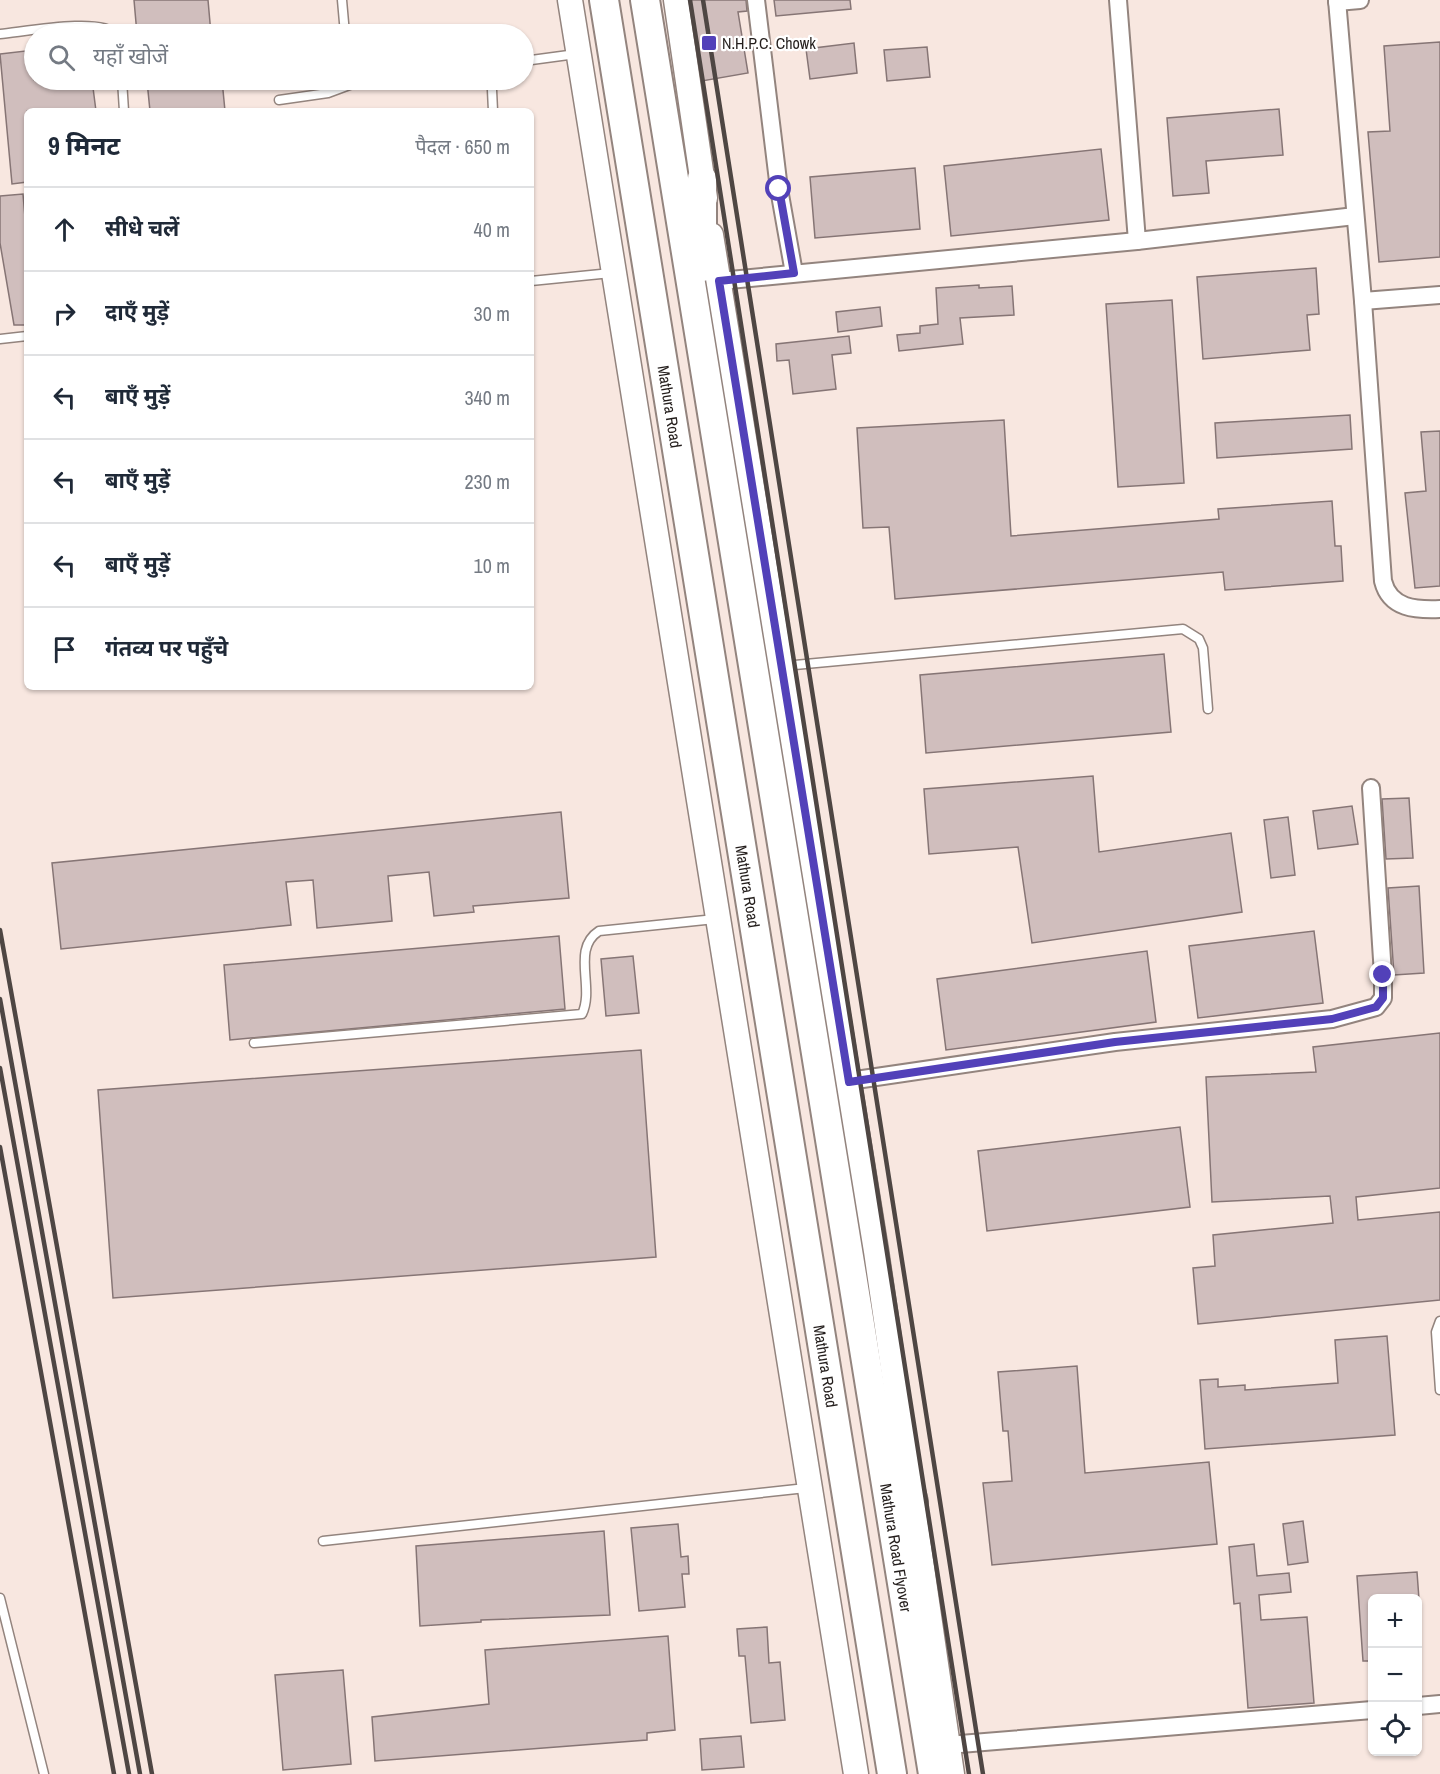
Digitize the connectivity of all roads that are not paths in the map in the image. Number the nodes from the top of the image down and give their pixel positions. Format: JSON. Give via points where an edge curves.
{"nodes":[{"id":1,"x":342,"y":0,"type":"edge"},
{"id":2,"x":570,"y":0,"type":"edge"},
{"id":3,"x":604,"y":0,"type":"edge"},
{"id":4,"x":645,"y":0,"type":"edge"},
{"id":5,"x":676,"y":0,"type":"edge"},
{"id":6,"x":756,"y":0,"type":"edge"},
{"id":7,"x":1118,"y":0,"type":"edge"},
{"id":8,"x":1360,"y":0,"type":"edge"},
{"id":9,"x":1337,"y":1,"type":"edge"},
{"id":10,"x":344,"y":24,"type":"edge"},
{"id":11,"x":24,"y":32,"type":"edge"},
{"id":12,"x":0,"y":34,"type":"edge"},
{"id":13,"x":579,"y":54,"type":"junction"},
{"id":14,"x":534,"y":60,"type":"edge"},
{"id":15,"x":123,"y":90,"type":"edge"},
{"id":16,"x":336,"y":90,"type":"edge"},
{"id":17,"x":492,"y":90,"type":"dead end"},
{"id":18,"x":279,"y":100,"type":"dead end"},
{"id":19,"x":124,"y":108,"type":"edge"},
{"id":20,"x":493,"y":108,"type":"edge"},
{"id":21,"x":702,"y":179,"type":"junction"},
{"id":22,"x":1355,"y":216,"type":"junction"},
{"id":23,"x":1137,"y":241,"type":"junction"},
{"id":24,"x":614,"y":272,"type":"junction"},
{"id":25,"x":794,"y":273,"type":"junction"},
{"id":26,"x":534,"y":281,"type":"edge"},
{"id":27,"x":719,"y":281,"type":"junction"},
{"id":28,"x":1440,"y":296,"type":"edge"},
{"id":29,"x":1364,"y":302,"type":"junction"},
{"id":30,"x":24,"y":336,"type":"edge"},
{"id":31,"x":0,"y":339,"type":"edge"},
{"id":32,"x":703,"y":357,"type":"junction"},
{"id":33,"x":1440,"y":609,"type":"edge"},
{"id":34,"x":781,"y":666,"type":"junction"},
{"id":35,"x":1208,"y":709,"type":"dead end"},
{"id":36,"x":1371,"y":788,"type":"dead end"},
{"id":37,"x":718,"y":919,"type":"junction"},
{"id":38,"x":254,"y":1043,"type":"dead end"},
{"id":39,"x":849,"y":1082,"type":"junction"},
{"id":40,"x":860,"y":1321,"type":"junction"},
{"id":41,"x":1440,"y":1321,"type":"edge"},
{"id":42,"x":1440,"y":1390,"type":"edge"},
{"id":43,"x":810,"y":1487,"type":"junction"},
{"id":44,"x":913,"y":1502,"type":"junction"},
{"id":45,"x":323,"y":1541,"type":"dead end"},
{"id":46,"x":0,"y":1598,"type":"edge"},
{"id":47,"x":1440,"y":1704,"type":"edge"},
{"id":48,"x":1422,"y":1706,"type":"edge"},
{"id":49,"x":1368,"y":1710,"type":"edge"},
{"id":50,"x":948,"y":1745,"type":"junction"},
{"id":51,"x":44,"y":1774,"type":"edge"},
{"id":52,"x":856,"y":1774,"type":"edge"},
{"id":53,"x":892,"y":1774,"type":"edge"},
{"id":54,"x":933,"y":1774,"type":"edge"},
{"id":55,"x":952,"y":1774,"type":"edge"}],
"edges":[{"from":1,"to":10,"type":"lane"},
{"from":2,"to":13,"type":"main road"},
{"from":3,"to":53,"type":"highway","name":"Mathura Road"},
{"from":4,"to":32,"type":"highway"},
{"from":5,"to":21,"type":"main road"},
{"from":6,"to":25,"type":"street","via":[[779,189]]},
{"from":7,"to":23,"type":"street"},
{"from":8,"to":9,"type":"street"},
{"from":9,"to":22,"type":"street"},
{"from":11,"to":12,"type":"lane"},
{"from":13,"to":14,"type":"lane"},
{"from":13,"to":24,"type":"main road"},
{"from":15,"to":19,"type":"lane"},
{"from":16,"to":18,"type":"lane"},
{"from":17,"to":20,"type":"lane"},
{"from":21,"to":27,"type":"main road"},
{"from":21,"to":32,"type":"highway"},
{"from":22,"to":23,"type":"street"},
{"from":22,"to":29,"type":"street"},
{"from":23,"to":25,"type":"street"},
{"from":24,"to":26,"type":"lane"},
{"from":24,"to":37,"type":"main road"},
{"from":25,"to":27,"type":"street"},
{"from":27,"to":34,"type":"main road"},
{"from":28,"to":29,"type":"street"},
{"from":29,"to":33,"type":"street","via":[[1383,581],[1397,603],[1412,609]]},
{"from":30,"to":31,"type":"lane"},
{"from":32,"to":40,"type":"highway"},
{"from":34,"to":35,"type":"lane","via":[[1183,629],[1199,639],[1203,648]]},
{"from":34,"to":39,"type":"main road"},
{"from":36,"to":39,"type":"street","via":[[1383,975],[1383,998],[1376,1007],[1332,1019],[1115,1042]]},
{"from":37,"to":38,"type":"lane","via":[[599,931],[588,938],[584,948],[588,1002],[582,1014]]},
{"from":37,"to":43,"type":"main road"},
{"from":39,"to":44,"type":"main road"},
{"from":40,"to":44,"type":"highway","via":[[880,1369]]},
{"from":40,"to":54,"type":"highway","name":"Mathura Road Flyover"},
{"from":41,"to":42,"type":"lane","via":[[1436,1332]]},
{"from":43,"to":45,"type":"lane"},
{"from":43,"to":52,"type":"main road"},
{"from":44,"to":50,"type":"main road"},
{"from":46,"to":51,"type":"lane"},
{"from":47,"to":48,"type":"street"},
{"from":49,"to":50,"type":"street"},
{"from":50,"to":55,"type":"main road"}]}
